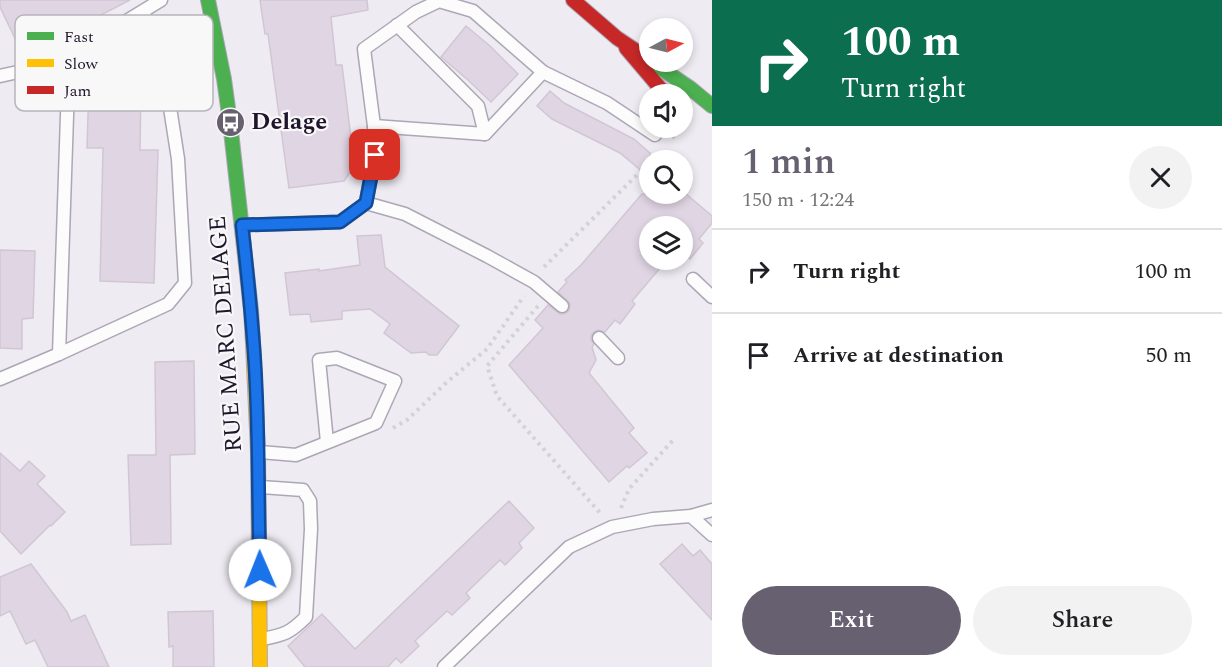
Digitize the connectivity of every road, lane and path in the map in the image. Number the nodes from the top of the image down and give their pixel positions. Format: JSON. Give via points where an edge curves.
{"nodes":[{"id":1,"x":161,"y":0,"type":"edge"},
{"id":2,"x":207,"y":0,"type":"edge"},
{"id":3,"x":573,"y":0,"type":"edge"},
{"id":4,"x":142,"y":12,"type":"junction"},
{"id":5,"x":137,"y":15,"type":"edge"},
{"id":6,"x":143,"y":15,"type":"edge"},
{"id":7,"x":210,"y":15,"type":"edge"},
{"id":8,"x":397,"y":25,"type":"junction"},
{"id":9,"x":213,"y":30,"type":"edge"},
{"id":10,"x":617,"y":38,"type":"junction"},
{"id":11,"x":639,"y":53,"type":"edge"},
{"id":12,"x":543,"y":72,"type":"junction"},
{"id":13,"x":667,"y":72,"type":"edge"},
{"id":14,"x":15,"y":73,"type":"edge"},
{"id":15,"x":0,"y":76,"type":"edge"},
{"id":16,"x":657,"y":84,"type":"edge"},
{"id":17,"x":712,"y":106,"type":"edge"},
{"id":18,"x":67,"y":111,"type":"edge"},
{"id":19,"x":170,"y":111,"type":"edge"},
{"id":20,"x":639,"y":125,"type":"edge"},
{"id":21,"x":374,"y":126,"type":"junction"},
{"id":22,"x":485,"y":134,"type":"junction"},
{"id":23,"x":639,"y":173,"type":"edge"},
{"id":24,"x":366,"y":203,"type":"junction"},
{"id":25,"x":242,"y":225,"type":"junction"},
{"id":26,"x":693,"y":279,"type":"dead end"},
{"id":27,"x":534,"y":282,"type":"junction"},
{"id":28,"x":549,"y":294,"type":"junction"},
{"id":29,"x":712,"y":297,"type":"edge"},
{"id":30,"x":562,"y":306,"type":"dead end"},
{"id":31,"x":599,"y":338,"type":"dead end"},
{"id":32,"x":59,"y":354,"type":"junction"},
{"id":33,"x":618,"y":358,"type":"dead end"},
{"id":34,"x":0,"y":380,"type":"edge"},
{"id":35,"x":391,"y":429,"type":"dead end"},
{"id":36,"x":675,"y":438,"type":"dead end"},
{"id":37,"x":327,"y":442,"type":"junction"},
{"id":38,"x":258,"y":452,"type":"junction"},
{"id":39,"x":259,"y":486,"type":"junction"},
{"id":40,"x":712,"y":510,"type":"edge"},
{"id":41,"x":691,"y":516,"type":"junction"},
{"id":42,"x":612,"y":527,"type":"junction"},
{"id":43,"x":712,"y":535,"type":"edge"},
{"id":44,"x":261,"y":639,"type":"junction"},
{"id":45,"x":260,"y":667,"type":"edge"},
{"id":46,"x":444,"y":667,"type":"edge"}],
"edges":[{"from":1,"to":4,"type":"lane"},
{"from":2,"to":7,"type":"street","name":"RUE MARC DELAGE"},
{"from":3,"to":10,"type":"street"},
{"from":4,"to":5,"type":"lane"},
{"from":4,"to":6,"type":"lane"},
{"from":8,"to":12,"type":"lane","via":[[439,1],[473,11]]},
{"from":8,"to":21,"type":"lane","via":[[364,49]]},
{"from":8,"to":22,"type":"lane","via":[[478,106]]},
{"from":9,"to":25,"type":"street","name":"RUE MARC DELAGE","via":[[225,90]]},
{"from":10,"to":11,"type":"street"},
{"from":10,"to":16,"type":"street"},
{"from":12,"to":20,"type":"lane"},
{"from":12,"to":22,"type":"lane"},
{"from":13,"to":17,"type":"street"},
{"from":14,"to":15,"type":"lane"},
{"from":18,"to":32,"type":"lane"},
{"from":19,"to":32,"type":"lane","via":[[178,159],[185,283],[168,304]]},
{"from":21,"to":22,"type":"lane"},
{"from":21,"to":24,"type":"lane","via":[[375,155]]},
{"from":23,"to":27,"type":"path","via":[[544,267]]},
{"from":24,"to":25,"type":"lane","via":[[340,222]]},
{"from":24,"to":27,"type":"lane","via":[[405,214]]},
{"from":25,"to":38,"type":"street","name":"RUE MARC DELAGE","via":[[251,310]]},
{"from":26,"to":29,"type":"lane"},
{"from":27,"to":28,"type":"lane"},
{"from":27,"to":35,"type":"path","via":[[487,349],[407,420]]},
{"from":28,"to":30,"type":"lane"},
{"from":28,"to":42,"type":"path","via":[[487,366],[497,396]]},
{"from":31,"to":33,"type":"lane"},
{"from":32,"to":34,"type":"lane"},
{"from":36,"to":42,"type":"path","via":[[629,489]]},
{"from":37,"to":37,"type":"lane","via":[[376,423],[395,381],[337,358],[319,360]]},
{"from":37,"to":38,"type":"lane","via":[[296,455]]},
{"from":38,"to":39,"type":"street","name":"RUE MARC DELAGE"},
{"from":39,"to":44,"type":"street","name":"RUE MARC DELAGE"},
{"from":39,"to":44,"type":"lane","via":[[303,490],[310,501],[311,529],[306,617],[292,630]]},
{"from":40,"to":41,"type":"lane"},
{"from":41,"to":42,"type":"lane"},
{"from":41,"to":43,"type":"lane"},
{"from":42,"to":46,"type":"lane","via":[[569,547]]},
{"from":44,"to":45,"type":"street","name":"RUE MARC DELAGE"}]}
